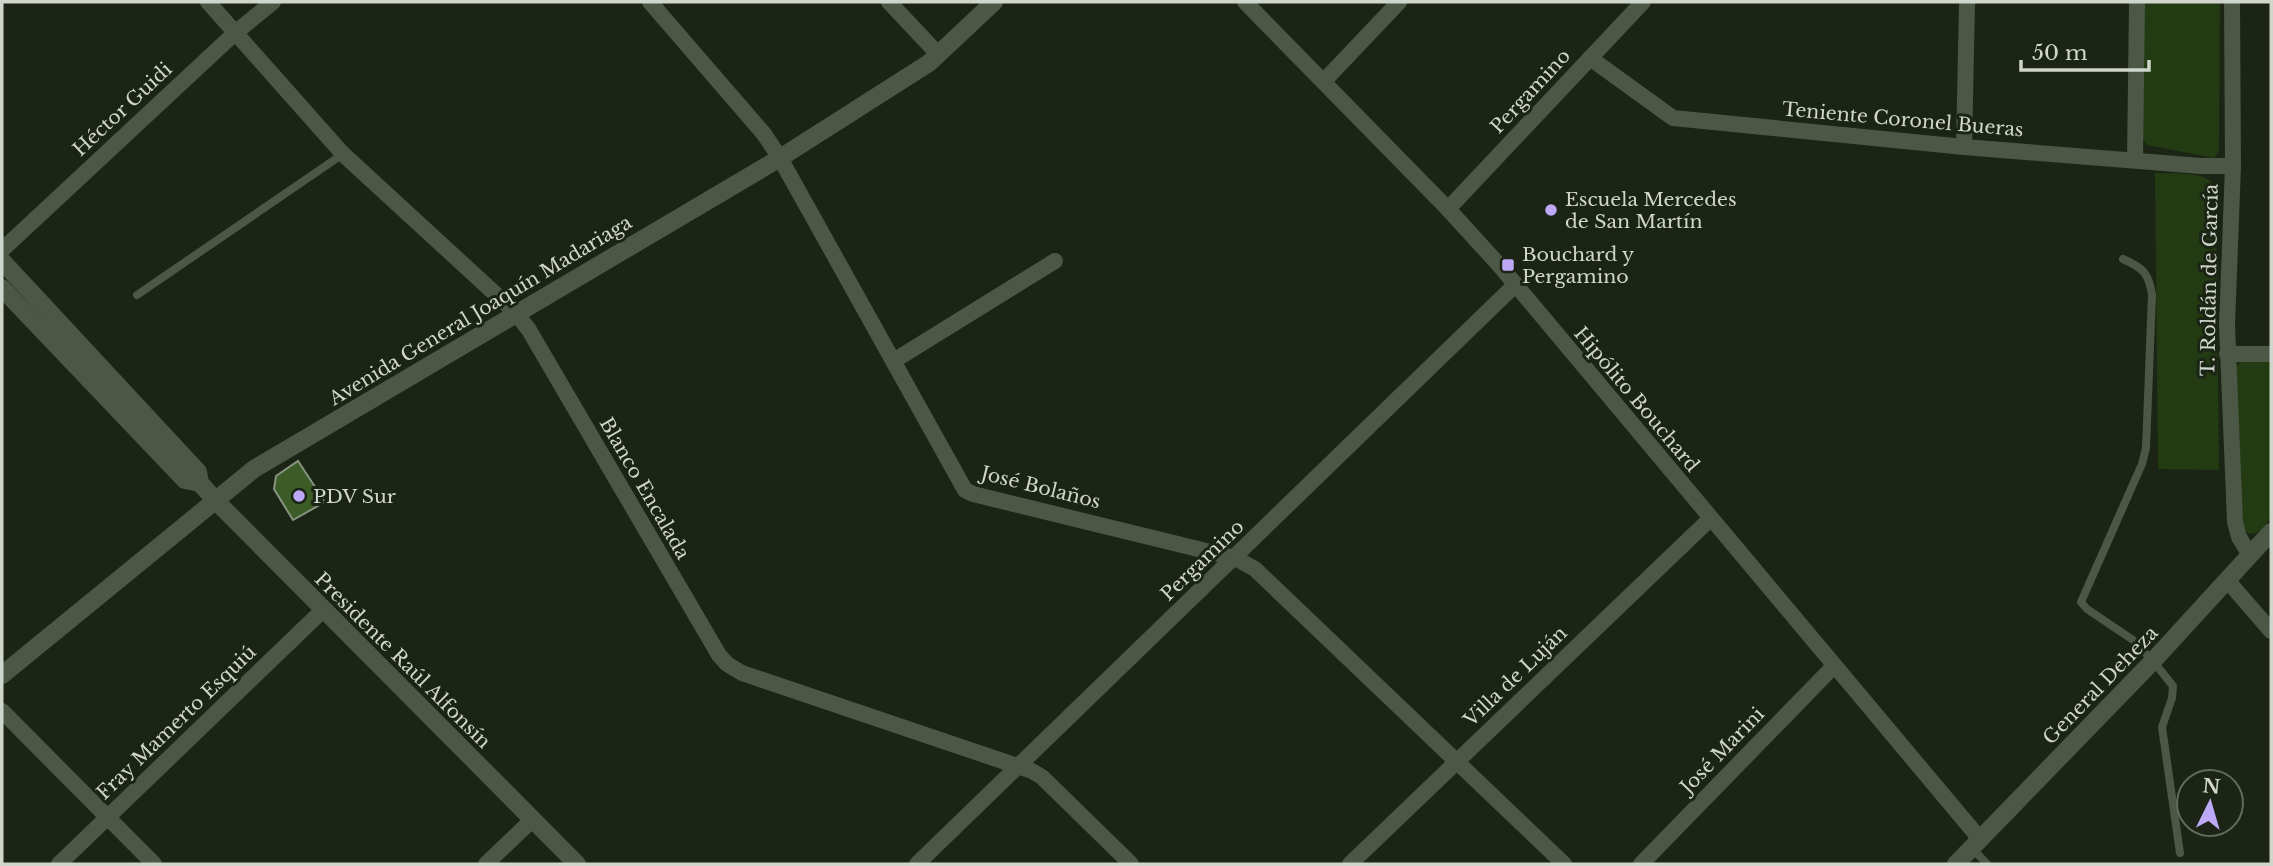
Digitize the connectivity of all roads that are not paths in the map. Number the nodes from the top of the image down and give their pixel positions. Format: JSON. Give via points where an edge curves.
{"nodes":[{"id":1,"x":208,"y":2,"type":"edge"},
{"id":2,"x":273,"y":2,"type":"edge"},
{"id":3,"x":650,"y":2,"type":"edge"},
{"id":4,"x":889,"y":2,"type":"edge"},
{"id":5,"x":994,"y":2,"type":"edge"},
{"id":6,"x":1245,"y":2,"type":"edge"},
{"id":7,"x":1399,"y":2,"type":"edge"},
{"id":8,"x":1643,"y":2,"type":"edge"},
{"id":9,"x":1967,"y":2,"type":"edge"},
{"id":10,"x":2137,"y":2,"type":"edge"},
{"id":11,"x":2232,"y":2,"type":"edge"},
{"id":12,"x":235,"y":33,"type":"junction"},
{"id":13,"x":939,"y":54,"type":"junction"},
{"id":14,"x":1590,"y":58,"type":"junction"},
{"id":15,"x":1324,"y":81,"type":"junction"},
{"id":16,"x":1964,"y":147,"type":"junction"},
{"id":17,"x":343,"y":154,"type":"junction"},
{"id":18,"x":780,"y":158,"type":"junction"},
{"id":19,"x":2135,"y":160,"type":"junction"},
{"id":20,"x":2233,"y":166,"type":"junction"},
{"id":21,"x":1448,"y":209,"type":"junction"},
{"id":22,"x":2,"y":250,"type":"edge"},
{"id":23,"x":2123,"y":259,"type":"dead end"},
{"id":24,"x":2,"y":261,"type":"edge"},
{"id":25,"x":1055,"y":261,"type":"dead end"},
{"id":26,"x":1516,"y":285,"type":"junction"},
{"id":27,"x":2,"y":288,"type":"edge"},
{"id":28,"x":137,"y":295,"type":"dead end"},
{"id":29,"x":516,"y":312,"type":"junction"},
{"id":30,"x":2227,"y":354,"type":"junction"},
{"id":31,"x":2271,"y":354,"type":"edge"},
{"id":32,"x":895,"y":360,"type":"junction"},
{"id":33,"x":200,"y":483,"type":"junction"},
{"id":34,"x":215,"y":500,"type":"junction"},
{"id":35,"x":1710,"y":519,"type":"junction"},
{"id":36,"x":2271,"y":532,"type":"edge"},
{"id":37,"x":2250,"y":555,"type":"junction"},
{"id":38,"x":1235,"y":558,"type":"junction"},
{"id":39,"x":2227,"y":580,"type":"junction"},
{"id":40,"x":323,"y":610,"type":"junction"},
{"id":41,"x":2271,"y":631,"type":"edge"},
{"id":42,"x":2153,"y":661,"type":"junction"},
{"id":43,"x":1834,"y":666,"type":"junction"},
{"id":44,"x":2,"y":674,"type":"edge"},
{"id":45,"x":2,"y":711,"type":"edge"},
{"id":46,"x":1457,"y":760,"type":"junction"},
{"id":47,"x":1018,"y":765,"type":"junction"},
{"id":48,"x":108,"y":816,"type":"junction"},
{"id":49,"x":531,"y":820,"type":"junction"},
{"id":50,"x":1976,"y":843,"type":"junction"},
{"id":51,"x":2180,"y":853,"type":"dead end"},
{"id":52,"x":59,"y":864,"type":"edge"},
{"id":53,"x":154,"y":864,"type":"edge"},
{"id":54,"x":486,"y":864,"type":"edge"},
{"id":55,"x":578,"y":864,"type":"edge"},
{"id":56,"x":917,"y":864,"type":"edge"},
{"id":57,"x":1131,"y":864,"type":"edge"},
{"id":58,"x":1350,"y":864,"type":"edge"},
{"id":59,"x":1564,"y":864,"type":"edge"},
{"id":60,"x":1641,"y":864,"type":"edge"},
{"id":61,"x":1955,"y":864,"type":"edge"},
{"id":62,"x":1987,"y":864,"type":"edge"}],
"edges":[{"from":1,"to":12,"type":"street","name":"Blanco Encalada"},
{"from":2,"to":12,"type":"street","name":"Héctor Guidi"},
{"from":3,"to":18,"type":"street","name":"José Bolaños"},
{"from":4,"to":13,"type":"street"},
{"from":5,"to":13,"type":"main road","name":"Avenida General Joaquín Madariaga"},
{"from":6,"to":15,"type":"street","name":"Hipólito Bouchard"},
{"from":7,"to":15,"type":"street"},
{"from":8,"to":14,"type":"street","name":"Pergamino"},
{"from":9,"to":16,"type":"street"},
{"from":10,"to":19,"type":"street"},
{"from":11,"to":20,"type":"street","name":"T. Roldán de García"},
{"from":12,"to":17,"type":"street","name":"Blanco Encalada"},
{"from":12,"to":22,"type":"street","name":"Héctor Guidi"},
{"from":13,"to":18,"type":"main road","name":"Avenida General Joaquín Madariaga"},
{"from":14,"to":16,"type":"street","name":"Teniente Coronel Bueras","via":[[1673,118]]},
{"from":14,"to":21,"type":"street","name":"Pergamino"},
{"from":15,"to":21,"type":"street","name":"Hipólito Bouchard"},
{"from":16,"to":19,"type":"street","name":"Teniente Coronel Bueras"},
{"from":17,"to":28,"type":"lane"},
{"from":17,"to":29,"type":"street","name":"Blanco Encalada"},
{"from":18,"to":29,"type":"main road","name":"Avenida General Joaquín Madariaga"},
{"from":18,"to":32,"type":"street","name":"José Bolaños"},
{"from":19,"to":20,"type":"street","name":"Teniente Coronel Bueras"},
{"from":20,"to":30,"type":"street","name":"T. Roldán de García"},
{"from":21,"to":26,"type":"street","name":"Hipólito Bouchard"},
{"from":23,"to":42,"type":"lane","via":[[2141,267],[2152,295],[2146,448],[2081,602],[2133,640]]},
{"from":24,"to":33,"type":"main road","name":"Presidente Raúl Alfonsín","via":[[198,472]]},
{"from":25,"to":32,"type":"street"},
{"from":26,"to":35,"type":"street","name":"Hipólito Bouchard"},
{"from":26,"to":38,"type":"street","name":"Pergamino"},
{"from":27,"to":33,"type":"main road","name":"Presidente Raúl Alfonsín","via":[[185,480]]},
{"from":29,"to":34,"type":"main road","name":"Avenida General Joaquín Madariaga","via":[[268,460]]},
{"from":29,"to":47,"type":"street","name":"Blanco Encalada","via":[[727,664],[742,673]]},
{"from":30,"to":31,"type":"street"},
{"from":30,"to":37,"type":"street","name":"T. Roldán de García","via":[[2235,522]]},
{"from":32,"to":38,"type":"street","name":"José Bolaños","via":[[965,490]]},
{"from":33,"to":34,"type":"main road","name":"Presidente Raúl Alfonsín"},
{"from":34,"to":40,"type":"main road","name":"Presidente Raúl Alfonsín"},
{"from":34,"to":44,"type":"main road","name":"Avenida General Joaquín Madariaga"},
{"from":35,"to":43,"type":"street","name":"Hipólito Bouchard"},
{"from":35,"to":46,"type":"street","name":"Villa de Luján"},
{"from":36,"to":37,"type":"main road","name":"General Deheza"},
{"from":37,"to":39,"type":"main road","name":"General Deheza"},
{"from":38,"to":46,"type":"street","name":"José Bolaños","via":[[1255,569]]},
{"from":38,"to":47,"type":"street","name":"Pergamino"},
{"from":39,"to":41,"type":"street"},
{"from":39,"to":42,"type":"main road","name":"General Deheza"},
{"from":40,"to":48,"type":"street","name":"Fray Mamerto Esquiú"},
{"from":40,"to":49,"type":"main road","name":"Presidente Raúl Alfonsín"},
{"from":42,"to":50,"type":"main road","name":"General Deheza"},
{"from":42,"to":51,"type":"lane","via":[[2173,687],[2162,727]]},
{"from":43,"to":50,"type":"street","name":"Hipólito Bouchard"},
{"from":43,"to":60,"type":"street","name":"José Marini"},
{"from":45,"to":48,"type":"street"},
{"from":46,"to":58,"type":"street","name":"Villa de Luján"},
{"from":46,"to":59,"type":"street","name":"José Bolaños"},
{"from":47,"to":56,"type":"street","name":"Pergamino"},
{"from":47,"to":57,"type":"street","name":"Blanco Encalada","via":[[1041,777]]},
{"from":48,"to":52,"type":"street","name":"Fray Mamerto Esquiú"},
{"from":48,"to":53,"type":"street"},
{"from":49,"to":54,"type":"street"},
{"from":49,"to":55,"type":"main road","name":"Presidente Raúl Alfonsín"},
{"from":50,"to":61,"type":"main road","name":"General Deheza"},
{"from":50,"to":62,"type":"lane"}]}
